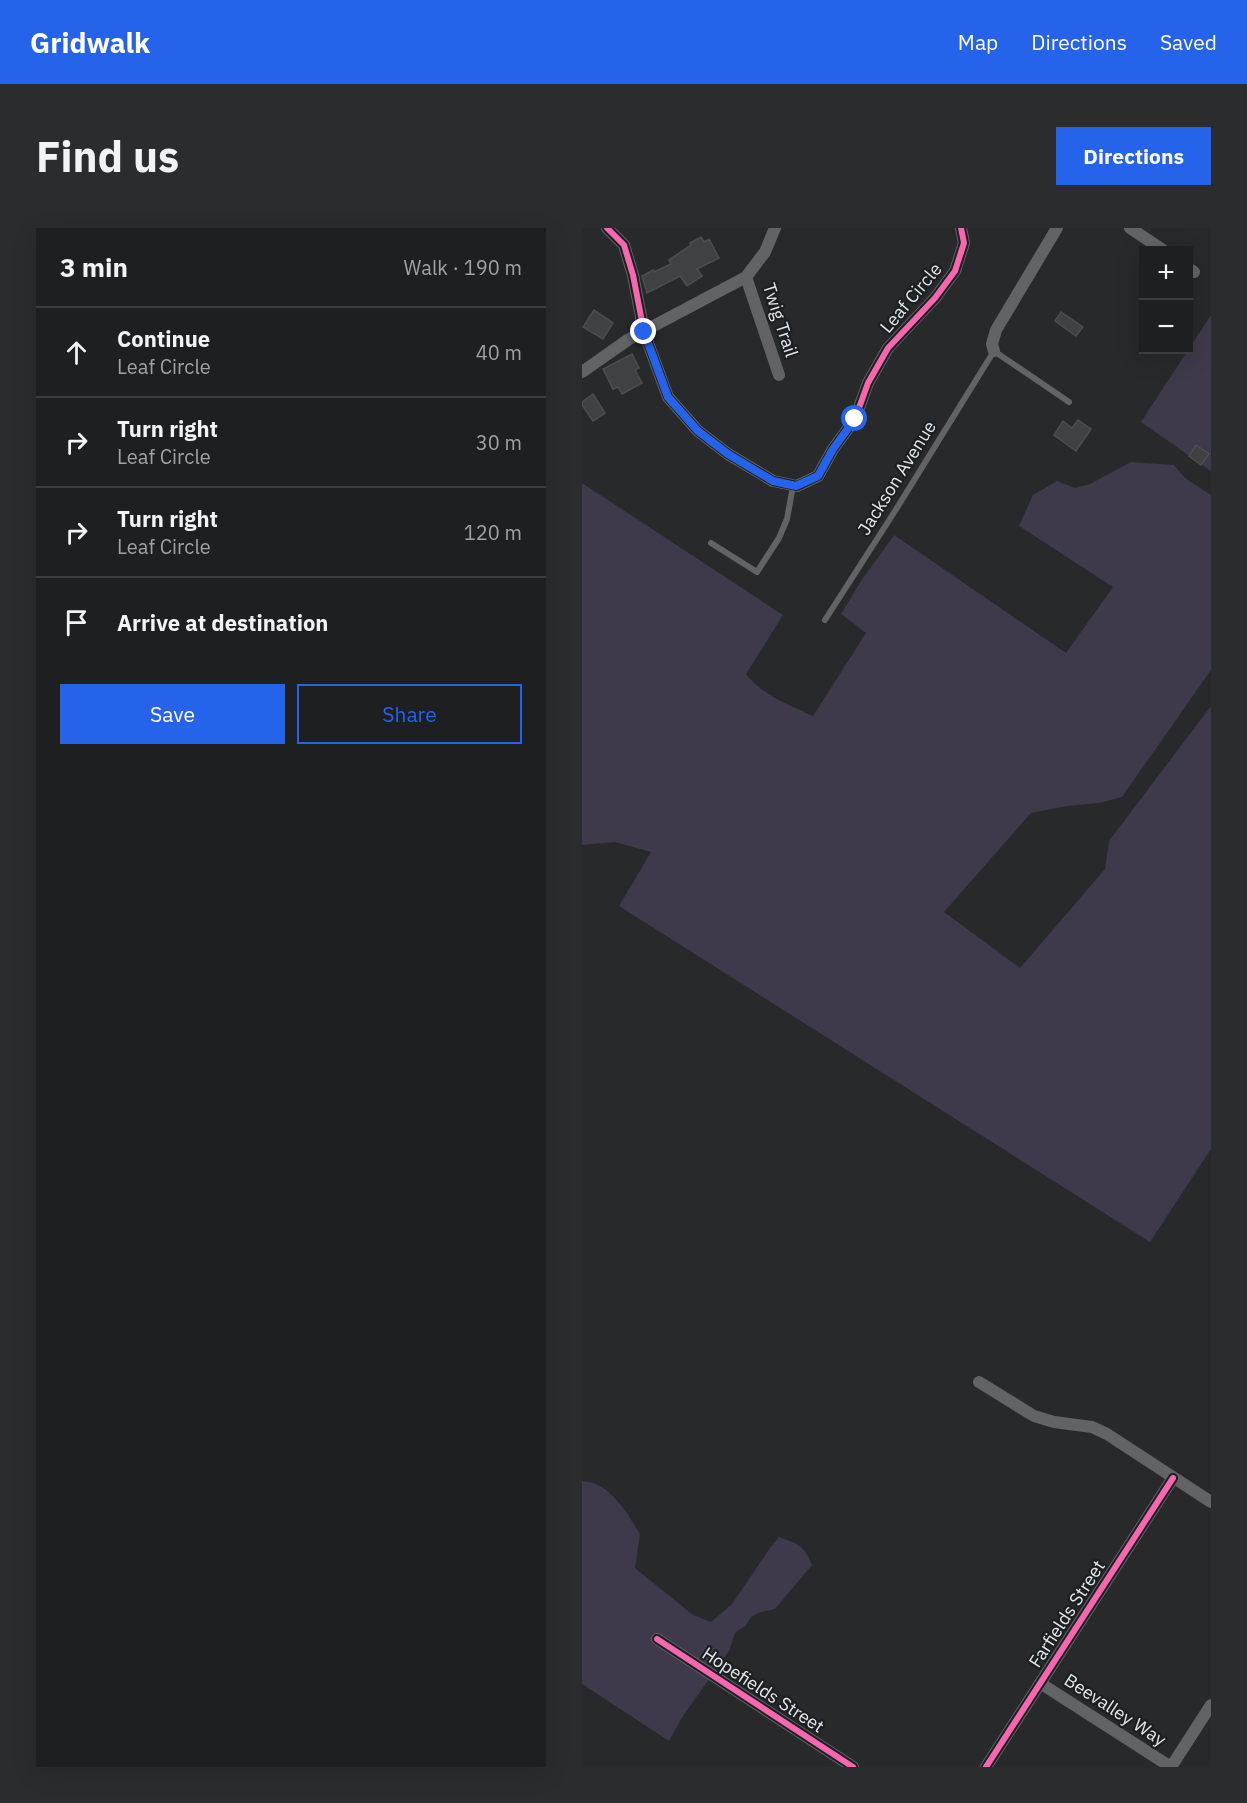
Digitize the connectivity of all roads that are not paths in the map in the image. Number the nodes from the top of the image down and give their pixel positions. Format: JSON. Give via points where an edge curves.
{"nodes":[{"id":1,"x":607,"y":228,"type":"edge"},
{"id":2,"x":775,"y":228,"type":"edge"},
{"id":3,"x":961,"y":228,"type":"edge"},
{"id":4,"x":1057,"y":228,"type":"edge"},
{"id":5,"x":1130,"y":228,"type":"edge"},
{"id":6,"x":1157,"y":246,"type":"edge"},
{"id":7,"x":746,"y":276,"type":"junction"},
{"id":8,"x":644,"y":332,"type":"junction"},
{"id":9,"x":994,"y":351,"type":"junction"},
{"id":10,"x":582,"y":372,"type":"edge"},
{"id":11,"x":779,"y":375,"type":"dead end"},
{"id":12,"x":1069,"y":402,"type":"dead end"},
{"id":13,"x":793,"y":485,"type":"junction"},
{"id":14,"x":711,"y":543,"type":"dead end"},
{"id":15,"x":825,"y":620,"type":"dead end"},
{"id":16,"x":979,"y":1382,"type":"dead end"},
{"id":17,"x":1173,"y":1478,"type":"junction"},
{"id":18,"x":1211,"y":1502,"type":"edge"},
{"id":19,"x":657,"y":1639,"type":"dead end"},
{"id":20,"x":1040,"y":1683,"type":"junction"},
{"id":21,"x":1211,"y":1705,"type":"edge"},
{"id":22,"x":853,"y":1767,"type":"edge"},
{"id":23,"x":986,"y":1767,"type":"edge"},
{"id":24,"x":1171,"y":1767,"type":"edge"}],
"edges":[{"from":1,"to":8,"type":"street","via":[[624,245]]},
{"from":2,"to":7,"type":"street","via":[[765,252]]},
{"from":3,"to":13,"type":"street","name":"Leaf Circle","via":[[964,243],[955,271],[888,348],[868,383],[855,419],[818,476]]},
{"from":4,"to":9,"type":"street","via":[[996,330]]},
{"from":5,"to":6,"type":"street"},
{"from":7,"to":8,"type":"street"},
{"from":7,"to":11,"type":"street","name":"Twig Trail"},
{"from":8,"to":10,"type":"street"},
{"from":8,"to":13,"type":"street","via":[[668,397],[698,431],[773,481]]},
{"from":9,"to":12,"type":"lane"},
{"from":9,"to":15,"type":"lane","name":"Jackson Avenue"},
{"from":13,"to":14,"type":"lane","via":[[787,519],[757,572]]},
{"from":16,"to":17,"type":"street","via":[[1034,1416],[1092,1427],[1107,1434]]},
{"from":17,"to":18,"type":"street"},
{"from":17,"to":20,"type":"street","name":"Farfields Street"},
{"from":19,"to":22,"type":"street","name":"Hopefields Street"},
{"from":20,"to":23,"type":"street","name":"Farfields Street"},
{"from":20,"to":24,"type":"street","name":"Beevalley Way"},
{"from":21,"to":24,"type":"street"}]}
